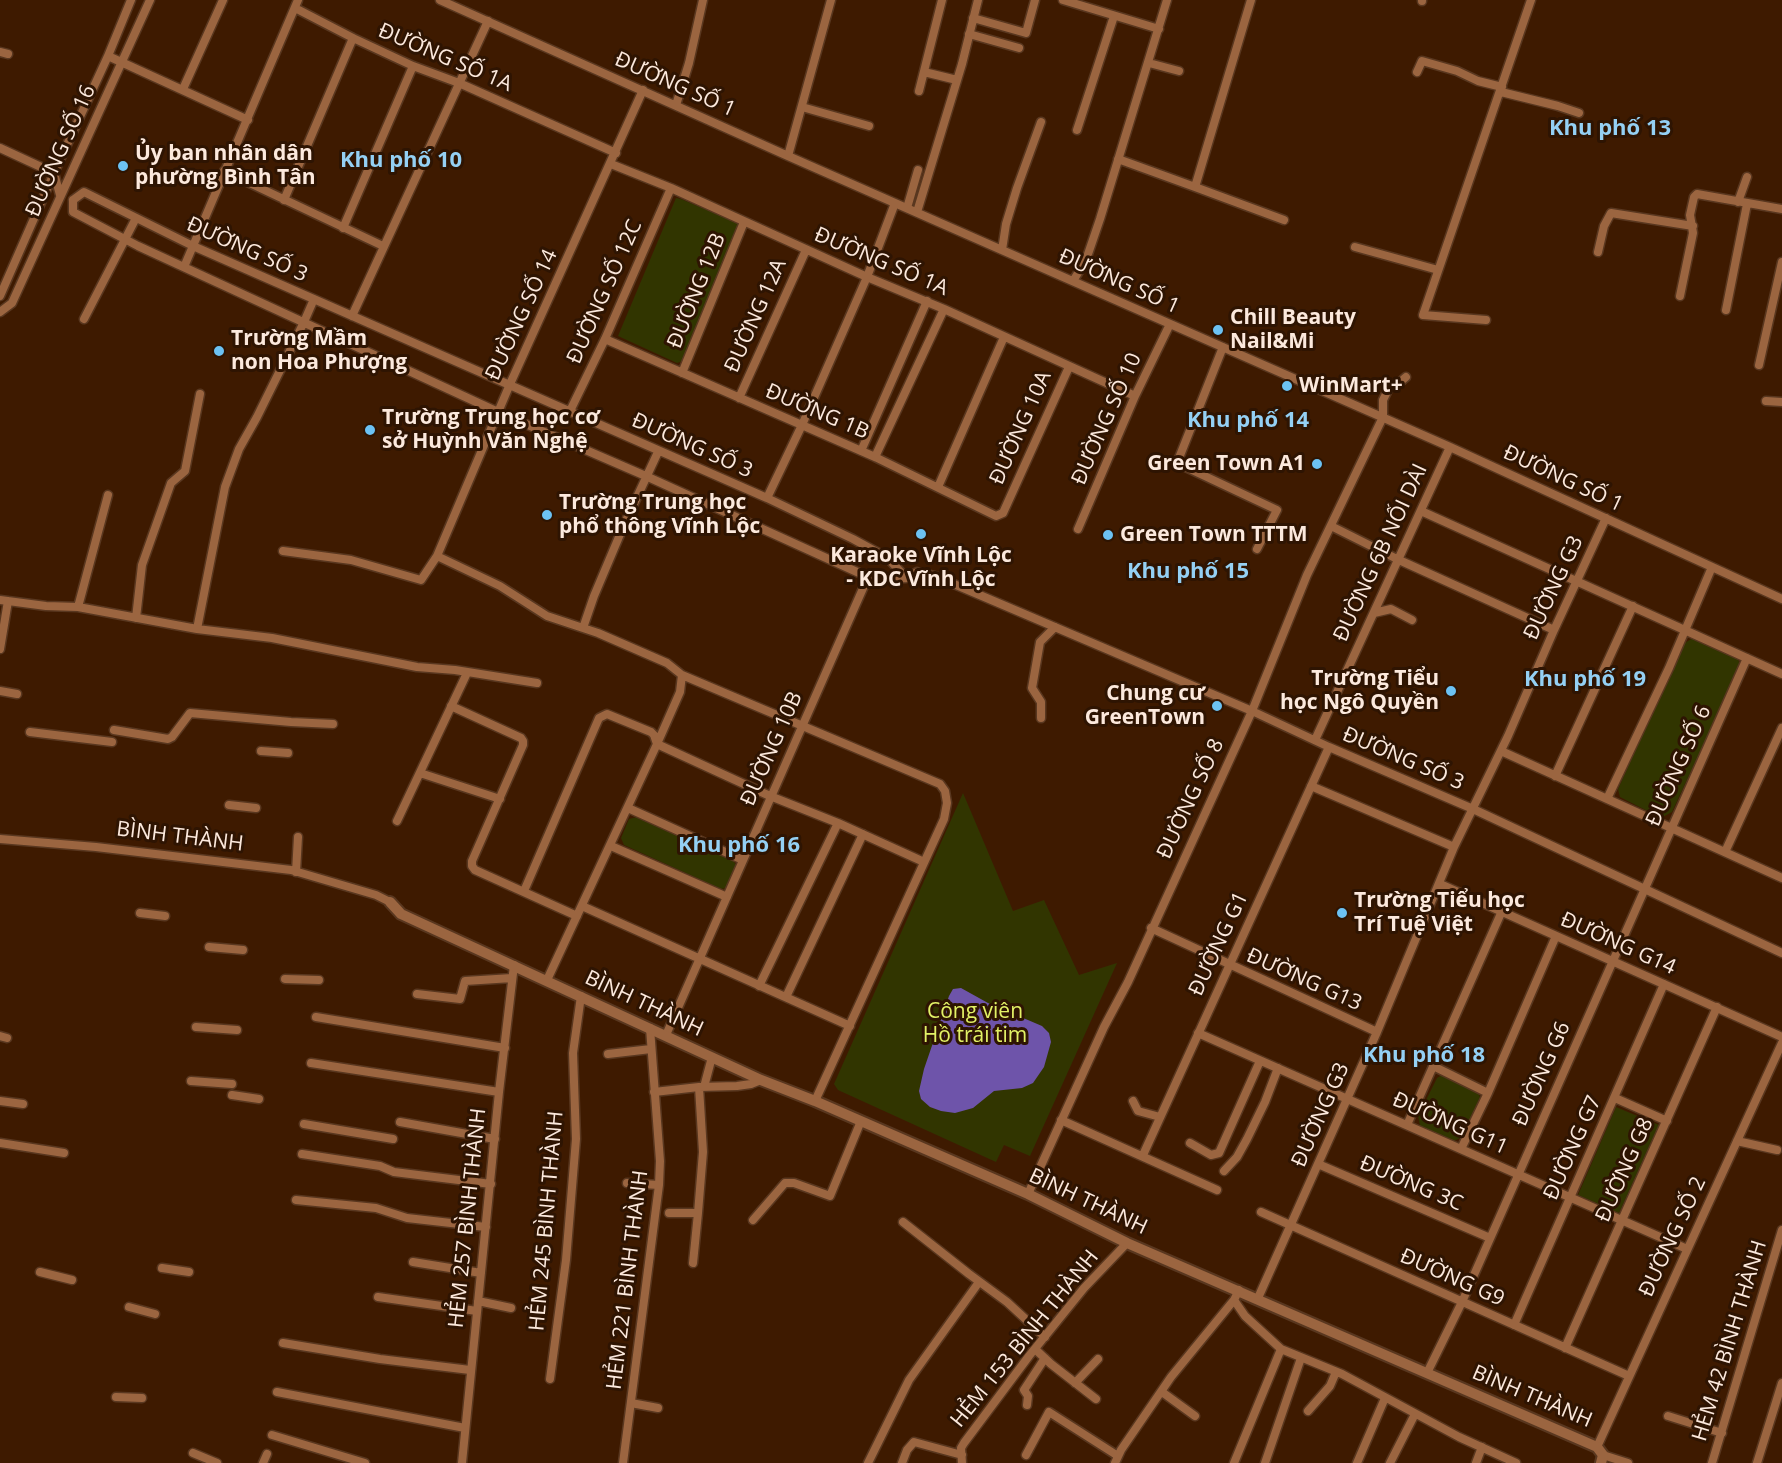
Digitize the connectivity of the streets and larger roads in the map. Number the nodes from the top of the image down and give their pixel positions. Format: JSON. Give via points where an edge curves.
{"nodes":[{"id":1,"x":131,"y":0,"type":"edge"},
{"id":2,"x":150,"y":0,"type":"edge"},
{"id":3,"x":223,"y":0,"type":"edge"},
{"id":4,"x":440,"y":0,"type":"edge"},
{"id":5,"x":703,"y":0,"type":"edge"},
{"id":6,"x":831,"y":0,"type":"edge"},
{"id":7,"x":942,"y":0,"type":"edge"},
{"id":8,"x":978,"y":0,"type":"edge"},
{"id":9,"x":1035,"y":0,"type":"edge"},
{"id":10,"x":1063,"y":0,"type":"edge"},
{"id":11,"x":1167,"y":0,"type":"edge"},
{"id":12,"x":1251,"y":0,"type":"edge"},
{"id":13,"x":1531,"y":0,"type":"edge"},
{"id":14,"x":297,"y":4,"type":"edge"},
{"id":15,"x":1114,"y":16,"type":"junction"},
{"id":16,"x":973,"y":18,"type":"junction"},
{"id":17,"x":488,"y":21,"type":"junction"},
{"id":18,"x":1159,"y":29,"type":"junction"},
{"id":19,"x":969,"y":34,"type":"junction"},
{"id":20,"x":353,"y":38,"type":"junction"},
{"id":21,"x":1019,"y":48,"type":"dead end"},
{"id":22,"x":108,"y":56,"type":"junction"},
{"id":23,"x":121,"y":62,"type":"junction"},
{"id":24,"x":1149,"y":63,"type":"junction"},
{"id":25,"x":413,"y":66,"type":"junction"},
{"id":26,"x":1179,"y":71,"type":"dead end"},
{"id":27,"x":924,"y":72,"type":"junction"},
{"id":28,"x":1417,"y":72,"type":"dead end"},
{"id":29,"x":957,"y":80,"type":"junction"},
{"id":30,"x":459,"y":83,"type":"junction"},
{"id":31,"x":183,"y":89,"type":"junction"},
{"id":32,"x":643,"y":90,"type":"junction"},
{"id":33,"x":1502,"y":90,"type":"junction"},
{"id":34,"x":919,"y":91,"type":"dead end"},
{"id":35,"x":676,"y":105,"type":"junction"},
{"id":36,"x":802,"y":107,"type":"junction"},
{"id":37,"x":1579,"y":113,"type":"dead end"},
{"id":38,"x":248,"y":120,"type":"junction"},
{"id":39,"x":1041,"y":122,"type":"dead end"},
{"id":40,"x":77,"y":124,"type":"junction"},
{"id":41,"x":868,"y":126,"type":"dead end"},
{"id":42,"x":90,"y":130,"type":"junction"},
{"id":43,"x":1077,"y":130,"type":"dead end"},
{"id":44,"x":0,"y":148,"type":"edge"},
{"id":45,"x":616,"y":153,"type":"junction"},
{"id":46,"x":788,"y":156,"type":"junction"},
{"id":47,"x":1118,"y":159,"type":"junction"},
{"id":48,"x":611,"y":164,"type":"junction"},
{"id":49,"x":918,"y":170,"type":"dead end"},
{"id":50,"x":224,"y":171,"type":"junction"},
{"id":51,"x":54,"y":173,"type":"junction"},
{"id":52,"x":1747,"y":177,"type":"dead end"},
{"id":53,"x":1195,"y":187,"type":"junction"},
{"id":54,"x":671,"y":188,"type":"junction"},
{"id":55,"x":60,"y":195,"type":"junction"},
{"id":56,"x":73,"y":200,"type":"junction"},
{"id":57,"x":284,"y":200,"type":"junction"},
{"id":58,"x":1743,"y":203,"type":"junction"},
{"id":59,"x":896,"y":204,"type":"junction"},
{"id":60,"x":1782,"y":207,"type":"edge"},
{"id":61,"x":907,"y":208,"type":"junction"},
{"id":62,"x":917,"y":212,"type":"junction"},
{"id":63,"x":34,"y":217,"type":"junction"},
{"id":64,"x":136,"y":218,"type":"junction"},
{"id":65,"x":1284,"y":219,"type":"dead end"},
{"id":66,"x":744,"y":222,"type":"junction"},
{"id":67,"x":48,"y":223,"type":"junction"},
{"id":68,"x":1693,"y":226,"type":"junction"},
{"id":69,"x":343,"y":228,"type":"junction"},
{"id":70,"x":126,"y":239,"type":"junction"},
{"id":71,"x":193,"y":246,"type":"junction"},
{"id":72,"x":383,"y":246,"type":"junction"},
{"id":73,"x":1355,"y":247,"type":"dead end"},
{"id":74,"x":806,"y":250,"type":"junction"},
{"id":75,"x":1002,"y":250,"type":"junction"},
{"id":76,"x":1598,"y":252,"type":"dead end"},
{"id":77,"x":1782,"y":262,"type":"edge"},
{"id":78,"x":184,"y":267,"type":"junction"},
{"id":79,"x":1438,"y":270,"type":"junction"},
{"id":80,"x":867,"y":277,"type":"junction"},
{"id":81,"x":1073,"y":281,"type":"junction"},
{"id":82,"x":0,"y":296,"type":"edge"},
{"id":83,"x":1680,"y":296,"type":"dead end"},
{"id":84,"x":314,"y":299,"type":"junction"},
{"id":85,"x":927,"y":301,"type":"junction"},
{"id":86,"x":944,"y":309,"type":"junction"},
{"id":87,"x":1726,"y":310,"type":"dead end"},
{"id":88,"x":0,"y":312,"type":"edge"},
{"id":89,"x":352,"y":316,"type":"junction"},
{"id":90,"x":84,"y":319,"type":"dead end"},
{"id":91,"x":1486,"y":320,"type":"dead end"},
{"id":92,"x":304,"y":322,"type":"junction"},
{"id":93,"x":1170,"y":324,"type":"junction"},
{"id":94,"x":1004,"y":337,"type":"junction"},
{"id":95,"x":605,"y":339,"type":"junction"},
{"id":96,"x":1223,"y":347,"type":"junction"},
{"id":97,"x":1759,"y":365,"type":"dead end"},
{"id":98,"x":1069,"y":367,"type":"junction"},
{"id":99,"x":682,"y":373,"type":"junction"},
{"id":100,"x":1406,"y":377,"type":"dead end"},
{"id":101,"x":510,"y":384,"type":"junction"},
{"id":102,"x":200,"y":394,"type":"dead end"},
{"id":103,"x":1135,"y":396,"type":"junction"},
{"id":104,"x":739,"y":398,"type":"junction"},
{"id":105,"x":1766,"y":400,"type":"dead end"},
{"id":106,"x":1782,"y":402,"type":"edge"},
{"id":107,"x":570,"y":411,"type":"junction"},
{"id":108,"x":498,"y":412,"type":"junction"},
{"id":109,"x":1383,"y":417,"type":"junction"},
{"id":110,"x":802,"y":425,"type":"junction"},
{"id":111,"x":1450,"y":447,"type":"junction"},
{"id":112,"x":861,"y":451,"type":"junction"},
{"id":113,"x":658,"y":452,"type":"junction"},
{"id":114,"x":875,"y":457,"type":"junction"},
{"id":115,"x":648,"y":477,"type":"junction"},
{"id":116,"x":938,"y":487,"type":"junction"},
{"id":117,"x":108,"y":495,"type":"dead end"},
{"id":118,"x":767,"y":498,"type":"junction"},
{"id":119,"x":1007,"y":504,"type":"joint"},
{"id":120,"x":1421,"y":511,"type":"junction"},
{"id":121,"x":1606,"y":518,"type":"junction"},
{"id":122,"x":1331,"y":526,"type":"junction"},
{"id":123,"x":1078,"y":529,"type":"dead end"},
{"id":124,"x":1257,"y":549,"type":"dead end"},
{"id":125,"x":283,"y":551,"type":"dead end"},
{"id":126,"x":437,"y":556,"type":"junction"},
{"id":127,"x":1399,"y":560,"type":"junction"},
{"id":128,"x":1712,"y":567,"type":"junction"},
{"id":129,"x":868,"y":577,"type":"junction"},
{"id":130,"x":906,"y":578,"type":"junction"},
{"id":131,"x":1578,"y":580,"type":"junction"},
{"id":132,"x":1782,"y":599,"type":"edge"},
{"id":133,"x":4,"y":600,"type":"edge"},
{"id":134,"x":1633,"y":606,"type":"junction"},
{"id":135,"x":78,"y":607,"type":"junction"},
{"id":136,"x":1374,"y":613,"type":"junction"},
{"id":137,"x":136,"y":618,"type":"junction"},
{"id":138,"x":1412,"y":620,"type":"dead end"},
{"id":139,"x":1055,"y":627,"type":"junction"},
{"id":140,"x":197,"y":628,"type":"junction"},
{"id":141,"x":583,"y":628,"type":"junction"},
{"id":142,"x":1686,"y":629,"type":"junction"},
{"id":143,"x":1554,"y":630,"type":"junction"},
{"id":144,"x":0,"y":649,"type":"edge"},
{"id":145,"x":1747,"y":658,"type":"junction"},
{"id":146,"x":467,"y":673,"type":"junction"},
{"id":147,"x":1782,"y":674,"type":"edge"},
{"id":148,"x":682,"y":675,"type":"junction"},
{"id":149,"x":537,"y":683,"type":"dead end"},
{"id":150,"x":0,"y":691,"type":"edge"},
{"id":151,"x":18,"y":694,"type":"dead end"},
{"id":152,"x":451,"y":706,"type":"junction"},
{"id":153,"x":1252,"y":711,"type":"junction"},
{"id":154,"x":1041,"y":718,"type":"dead end"},
{"id":155,"x":333,"y":724,"type":"dead end"},
{"id":156,"x":802,"y":725,"type":"junction"},
{"id":157,"x":1782,"y":728,"type":"edge"},
{"id":158,"x":114,"y":730,"type":"dead end"},
{"id":159,"x":30,"y":732,"type":"dead end"},
{"id":160,"x":1315,"y":740,"type":"junction"},
{"id":161,"x":112,"y":741,"type":"dead end"},
{"id":162,"x":657,"y":744,"type":"junction"},
{"id":163,"x":1329,"y":747,"type":"junction"},
{"id":164,"x":261,"y":751,"type":"dead end"},
{"id":165,"x":1501,"y":751,"type":"junction"},
{"id":166,"x":288,"y":753,"type":"dead end"},
{"id":167,"x":420,"y":773,"type":"junction"},
{"id":168,"x":1555,"y":776,"type":"junction"},
{"id":169,"x":1311,"y":786,"type":"junction"},
{"id":170,"x":770,"y":796,"type":"junction"},
{"id":171,"x":500,"y":799,"type":"junction"},
{"id":172,"x":1607,"y":799,"type":"junction"},
{"id":173,"x":229,"y":805,"type":"dead end"},
{"id":174,"x":256,"y":808,"type":"dead end"},
{"id":175,"x":628,"y":808,"type":"junction"},
{"id":176,"x":1473,"y":809,"type":"junction"},
{"id":177,"x":397,"y":821,"type":"dead end"},
{"id":178,"x":838,"y":823,"type":"junction"},
{"id":179,"x":1672,"y":828,"type":"junction"},
{"id":180,"x":863,"y":834,"type":"junction"},
{"id":181,"x":298,"y":837,"type":"dead end"},
{"id":182,"x":0,"y":839,"type":"edge"},
{"id":183,"x":611,"y":846,"type":"junction"},
{"id":184,"x":1454,"y":847,"type":"junction"},
{"id":185,"x":1725,"y":852,"type":"junction"},
{"id":186,"x":743,"y":860,"type":"junction"},
{"id":187,"x":924,"y":862,"type":"junction"},
{"id":188,"x":296,"y":872,"type":"junction"},
{"id":189,"x":1781,"y":876,"type":"edge"},
{"id":190,"x":1440,"y":884,"type":"junction"},
{"id":191,"x":1644,"y":888,"type":"junction"},
{"id":192,"x":524,"y":891,"type":"junction"},
{"id":193,"x":727,"y":897,"type":"junction"},
{"id":194,"x":390,"y":902,"type":"joint"},
{"id":195,"x":582,"y":906,"type":"junction"},
{"id":196,"x":1502,"y":911,"type":"junction"},
{"id":197,"x":140,"y":913,"type":"dead end"},
{"id":198,"x":165,"y":916,"type":"dead end"},
{"id":199,"x":577,"y":916,"type":"junction"},
{"id":200,"x":1151,"y":928,"type":"junction"},
{"id":201,"x":1557,"y":936,"type":"junction"},
{"id":202,"x":210,"y":947,"type":"dead end"},
{"id":203,"x":243,"y":950,"type":"dead end"},
{"id":204,"x":1782,"y":954,"type":"edge"},
{"id":205,"x":699,"y":960,"type":"junction"},
{"id":206,"x":1612,"y":961,"type":"junction"},
{"id":207,"x":514,"y":965,"type":"junction"},
{"id":208,"x":1229,"y":966,"type":"junction"},
{"id":209,"x":512,"y":978,"type":"junction"},
{"id":210,"x":285,"y":979,"type":"dead end"},
{"id":211,"x":320,"y":980,"type":"dead end"},
{"id":212,"x":547,"y":980,"type":"junction"},
{"id":213,"x":1664,"y":984,"type":"junction"},
{"id":214,"x":759,"y":986,"type":"junction"},
{"id":215,"x":417,"y":994,"type":"dead end"},
{"id":216,"x":581,"y":996,"type":"junction"},
{"id":217,"x":786,"y":997,"type":"junction"},
{"id":218,"x":1717,"y":1007,"type":"junction"},
{"id":219,"x":315,"y":1017,"type":"dead end"},
{"id":220,"x":850,"y":1026,"type":"junction"},
{"id":221,"x":196,"y":1027,"type":"dead end"},
{"id":222,"x":651,"y":1028,"type":"junction"},
{"id":223,"x":237,"y":1030,"type":"dead end"},
{"id":224,"x":1377,"y":1032,"type":"junction"},
{"id":225,"x":1198,"y":1033,"type":"junction"},
{"id":226,"x":666,"y":1035,"type":"junction"},
{"id":227,"x":1782,"y":1037,"type":"edge"},
{"id":228,"x":1782,"y":1043,"type":"edge"},
{"id":229,"x":505,"y":1048,"type":"junction"},
{"id":230,"x":651,"y":1049,"type":"junction"},
{"id":231,"x":608,"y":1054,"type":"dead end"},
{"id":232,"x":712,"y":1056,"type":"junction"},
{"id":233,"x":1260,"y":1061,"type":"junction"},
{"id":234,"x":310,"y":1063,"type":"dead end"},
{"id":235,"x":1433,"y":1066,"type":"junction"},
{"id":236,"x":1278,"y":1068,"type":"junction"},
{"id":237,"x":761,"y":1080,"type":"junction"},
{"id":238,"x":191,"y":1081,"type":"dead end"},
{"id":239,"x":232,"y":1084,"type":"dead end"},
{"id":240,"x":702,"y":1087,"type":"junction"},
{"id":241,"x":499,"y":1092,"type":"junction"},
{"id":242,"x":654,"y":1092,"type":"junction"},
{"id":243,"x":1488,"y":1093,"type":"junction"},
{"id":244,"x":232,"y":1095,"type":"dead end"},
{"id":245,"x":1615,"y":1098,"type":"junction"},
{"id":246,"x":259,"y":1099,"type":"dead end"},
{"id":247,"x":1348,"y":1099,"type":"junction"},
{"id":248,"x":0,"y":1101,"type":"edge"},
{"id":249,"x":815,"y":1101,"type":"junction"},
{"id":250,"x":1133,"y":1101,"type":"dead end"},
{"id":251,"x":23,"y":1104,"type":"dead end"},
{"id":252,"x":1160,"y":1117,"type":"junction"},
{"id":253,"x":1061,"y":1120,"type":"junction"},
{"id":254,"x":861,"y":1121,"type":"junction"},
{"id":255,"x":1667,"y":1121,"type":"junction"},
{"id":256,"x":400,"y":1122,"type":"dead end"},
{"id":257,"x":304,"y":1124,"type":"dead end"},
{"id":258,"x":1407,"y":1125,"type":"junction"},
{"id":259,"x":393,"y":1139,"type":"dead end"},
{"id":260,"x":495,"y":1139,"type":"junction"},
{"id":261,"x":1737,"y":1141,"type":"junction"},
{"id":262,"x":0,"y":1143,"type":"edge"},
{"id":263,"x":1190,"y":1143,"type":"dead end"},
{"id":264,"x":1461,"y":1149,"type":"junction"},
{"id":265,"x":1777,"y":1150,"type":"dead end"},
{"id":266,"x":64,"y":1153,"type":"dead end"},
{"id":267,"x":302,"y":1154,"type":"dead end"},
{"id":268,"x":1143,"y":1155,"type":"junction"},
{"id":269,"x":1318,"y":1164,"type":"junction"},
{"id":270,"x":1224,"y":1171,"type":"dead end"},
{"id":271,"x":1518,"y":1174,"type":"junction"},
{"id":272,"x":627,"y":1183,"type":"dead end"},
{"id":273,"x":491,"y":1184,"type":"junction"},
{"id":274,"x":659,"y":1185,"type":"junction"},
{"id":275,"x":1217,"y":1190,"type":"dead end"},
{"id":276,"x":1028,"y":1194,"type":"junction"},
{"id":277,"x":1571,"y":1197,"type":"junction"},
{"id":278,"x":296,"y":1200,"type":"dead end"},
{"id":279,"x":1261,"y":1212,"type":"dead end"},
{"id":280,"x":669,"y":1213,"type":"dead end"},
{"id":281,"x":698,"y":1213,"type":"junction"},
{"id":282,"x":753,"y":1220,"type":"dead end"},
{"id":283,"x":1622,"y":1220,"type":"junction"},
{"id":284,"x":903,"y":1222,"type":"dead end"},
{"id":285,"x":486,"y":1227,"type":"junction"},
{"id":286,"x":1290,"y":1227,"type":"junction"},
{"id":287,"x":1782,"y":1230,"type":"edge"},
{"id":288,"x":1490,"y":1238,"type":"junction"},
{"id":289,"x":1128,"y":1243,"type":"junction"},
{"id":290,"x":1688,"y":1249,"type":"junction"},
{"id":291,"x":412,"y":1262,"type":"dead end"},
{"id":292,"x":693,"y":1263,"type":"dead end"},
{"id":293,"x":162,"y":1268,"type":"dead end"},
{"id":294,"x":40,"y":1272,"type":"dead end"},
{"id":295,"x":189,"y":1272,"type":"dead end"},
{"id":296,"x":481,"y":1273,"type":"junction"},
{"id":297,"x":72,"y":1280,"type":"dead end"},
{"id":298,"x":979,"y":1282,"type":"junction"},
{"id":299,"x":1237,"y":1295,"type":"junction"},
{"id":300,"x":378,"y":1297,"type":"dead end"},
{"id":301,"x":1258,"y":1298,"type":"junction"},
{"id":302,"x":478,"y":1301,"type":"junction"},
{"id":303,"x":1462,"y":1302,"type":"junction"},
{"id":304,"x":129,"y":1307,"type":"dead end"},
{"id":305,"x":511,"y":1308,"type":"dead end"},
{"id":306,"x":477,"y":1311,"type":"junction"},
{"id":307,"x":155,"y":1314,"type":"dead end"},
{"id":308,"x":1514,"y":1325,"type":"junction"},
{"id":309,"x":1045,"y":1337,"type":"junction"},
{"id":310,"x":283,"y":1343,"type":"dead end"},
{"id":311,"x":1565,"y":1348,"type":"junction"},
{"id":312,"x":1035,"y":1349,"type":"junction"},
{"id":313,"x":1281,"y":1349,"type":"junction"},
{"id":314,"x":1301,"y":1358,"type":"junction"},
{"id":315,"x":1045,"y":1359,"type":"junction"},
{"id":316,"x":1098,"y":1359,"type":"dead end"},
{"id":317,"x":470,"y":1370,"type":"junction"},
{"id":318,"x":1336,"y":1372,"type":"junction"},
{"id":319,"x":1427,"y":1373,"type":"junction"},
{"id":320,"x":1629,"y":1376,"type":"junction"},
{"id":321,"x":550,"y":1378,"type":"dead end"},
{"id":322,"x":1075,"y":1383,"type":"junction"},
{"id":323,"x":1782,"y":1383,"type":"edge"},
{"id":324,"x":277,"y":1392,"type":"dead end"},
{"id":325,"x":1162,"y":1392,"type":"junction"},
{"id":326,"x":116,"y":1397,"type":"dead end"},
{"id":327,"x":142,"y":1398,"type":"dead end"},
{"id":328,"x":1385,"y":1398,"type":"junction"},
{"id":329,"x":1096,"y":1399,"type":"dead end"},
{"id":330,"x":631,"y":1403,"type":"junction"},
{"id":331,"x":1027,"y":1406,"type":"dead end"},
{"id":332,"x":658,"y":1408,"type":"dead end"},
{"id":333,"x":1308,"y":1411,"type":"dead end"},
{"id":334,"x":1415,"y":1414,"type":"junction"},
{"id":335,"x":1195,"y":1416,"type":"dead end"},
{"id":336,"x":1668,"y":1416,"type":"dead end"},
{"id":337,"x":465,"y":1428,"type":"junction"},
{"id":338,"x":1722,"y":1433,"type":"junction"},
{"id":339,"x":272,"y":1435,"type":"dead end"},
{"id":340,"x":1482,"y":1447,"type":"junction"},
{"id":341,"x":193,"y":1453,"type":"dead end"},
{"id":342,"x":267,"y":1454,"type":"dead end"},
{"id":343,"x":1026,"y":1455,"type":"dead end"},
{"id":344,"x":1601,"y":1455,"type":"edge"},
{"id":345,"x":962,"y":1459,"type":"edge"},
{"id":346,"x":1117,"y":1460,"type":"edge"},
{"id":347,"x":217,"y":1463,"type":"edge"},
{"id":348,"x":263,"y":1463,"type":"edge"},
{"id":349,"x":365,"y":1463,"type":"edge"},
{"id":350,"x":462,"y":1463,"type":"edge"},
{"id":351,"x":623,"y":1463,"type":"edge"},
{"id":352,"x":868,"y":1463,"type":"edge"},
{"id":353,"x":902,"y":1463,"type":"edge"},
{"id":354,"x":1234,"y":1463,"type":"edge"},
{"id":355,"x":1265,"y":1463,"type":"edge"},
{"id":356,"x":1357,"y":1463,"type":"edge"},
{"id":357,"x":1390,"y":1463,"type":"edge"},
{"id":358,"x":1476,"y":1463,"type":"edge"},
{"id":359,"x":1516,"y":1463,"type":"edge"},
{"id":360,"x":1628,"y":1463,"type":"edge"},
{"id":361,"x":1712,"y":1463,"type":"edge"},
{"id":362,"x":1757,"y":1463,"type":"edge"}],
"edges":[{"from":1,"to":22,"type":"street","name":"ĐƯỜNG SỐ 16"},
{"from":2,"to":23,"type":"street","name":"ĐƯỜNG SỐ 16"},
{"from":3,"to":31,"type":"street"},
{"from":4,"to":17,"type":"street","name":"ĐƯỜNG SỐ 1"},
{"from":5,"to":35,"type":"street"},
{"from":6,"to":36,"type":"street"},
{"from":7,"to":27,"type":"street"},
{"from":8,"to":16,"type":"street"},
{"from":9,"to":16,"type":"street","via":[[1026,33]]},
{"from":10,"to":15,"type":"street"},
{"from":11,"to":18,"type":"street"},
{"from":12,"to":53,"type":"street"},
{"from":13,"to":33,"type":"street"},
{"from":14,"to":20,"type":"street","name":"ĐƯỜNG SỐ 1A"},
{"from":14,"to":38,"type":"street"},
{"from":15,"to":18,"type":"street"},
{"from":15,"to":43,"type":"street"},
{"from":16,"to":19,"type":"street"},
{"from":17,"to":30,"type":"street"},
{"from":17,"to":32,"type":"street","name":"ĐƯỜNG SỐ 1"},
{"from":18,"to":24,"type":"street"},
{"from":19,"to":21,"type":"street"},
{"from":19,"to":29,"type":"street"},
{"from":20,"to":25,"type":"street","name":"ĐƯỜNG SỐ 1A"},
{"from":20,"to":57,"type":"street"},
{"from":22,"to":23,"type":"street"},
{"from":22,"to":40,"type":"street","name":"ĐƯỜNG SỐ 16"},
{"from":23,"to":31,"type":"street"},
{"from":23,"to":42,"type":"street","name":"ĐƯỜNG SỐ 16"},
{"from":24,"to":26,"type":"street"},
{"from":24,"to":47,"type":"street"},
{"from":25,"to":30,"type":"street","name":"ĐƯỜNG SỐ 1A"},
{"from":25,"to":69,"type":"street"},
{"from":27,"to":29,"type":"street"},
{"from":27,"to":34,"type":"street"},
{"from":28,"to":33,"type":"street","via":[[1422,61]]},
{"from":29,"to":62,"type":"street"},
{"from":30,"to":45,"type":"street","name":"ĐƯỜNG SỐ 1A"},
{"from":30,"to":72,"type":"street"},
{"from":31,"to":38,"type":"street"},
{"from":32,"to":35,"type":"street","name":"ĐƯỜNG SỐ 1"},
{"from":32,"to":45,"type":"street","name":"ĐƯỜNG SỐ 14"},
{"from":33,"to":37,"type":"street"},
{"from":33,"to":79,"type":"street"},
{"from":35,"to":46,"type":"street","name":"ĐƯỜNG SỐ 1"},
{"from":36,"to":41,"type":"street"},
{"from":36,"to":46,"type":"street"},
{"from":38,"to":50,"type":"street"},
{"from":39,"to":75,"type":"street","via":[[1006,224]]},
{"from":40,"to":42,"type":"street"},
{"from":40,"to":51,"type":"street","name":"ĐƯỜNG SỐ 16"},
{"from":42,"to":55,"type":"street","name":"ĐƯỜNG SỐ 16"},
{"from":44,"to":51,"type":"street"},
{"from":45,"to":48,"type":"street","name":"ĐƯỜNG SỐ 14"},
{"from":46,"to":59,"type":"street","name":"ĐƯỜNG SỐ 1"},
{"from":47,"to":53,"type":"street"},
{"from":47,"to":81,"type":"street","via":[[1086,260]]},
{"from":48,"to":54,"type":"street","name":"ĐƯỜNG SỐ 1A"},
{"from":48,"to":101,"type":"street","name":"ĐƯỜNG SỐ 14"},
{"from":49,"to":61,"type":"street"},
{"from":50,"to":57,"type":"street"},
{"from":50,"to":71,"type":"street"},
{"from":51,"to":55,"type":"street"},
{"from":51,"to":63,"type":"street","name":"ĐƯỜNG SỐ 16"},
{"from":52,"to":58,"type":"street"},
{"from":53,"to":65,"type":"street"},
{"from":54,"to":66,"type":"street","name":"ĐƯỜNG SỐ 1A"},
{"from":54,"to":95,"type":"street","name":"ĐƯỜNG SỐ 12C"},
{"from":55,"to":56,"type":"street","name":"ĐƯỜNG SỐ 3"},
{"from":55,"to":67,"type":"street","name":"ĐƯỜNG SỐ 16"},
{"from":56,"to":64,"type":"street","name":"ĐƯỜNG SỐ 3","via":[[84,192]]},
{"from":56,"to":70,"type":"street","name":"ĐƯỜNG SỐ 3","via":[[73,212]]},
{"from":57,"to":69,"type":"street"},
{"from":58,"to":60,"type":"street"},
{"from":58,"to":68,"type":"street","via":[[1697,194],[1690,215]]},
{"from":58,"to":87,"type":"street"},
{"from":59,"to":61,"type":"street","name":"ĐƯỜNG SỐ 1"},
{"from":59,"to":80,"type":"street"},
{"from":61,"to":62,"type":"street","name":"ĐƯỜNG SỐ 1"},
{"from":62,"to":75,"type":"street","name":"ĐƯỜNG SỐ 1"},
{"from":63,"to":67,"type":"street"},
{"from":63,"to":82,"type":"street","name":"ĐƯỜNG SỐ 16"},
{"from":64,"to":70,"type":"street"},
{"from":64,"to":71,"type":"street","name":"ĐƯỜNG SỐ 3"},
{"from":66,"to":74,"type":"street","name":"ĐƯỜNG SỐ 1A"},
{"from":66,"to":99,"type":"street","name":"ĐƯỜNG 12B"},
{"from":67,"to":88,"type":"street","name":"ĐƯỜNG SỐ 16","via":[[12,303]]},
{"from":68,"to":76,"type":"street","via":[[1611,213]]},
{"from":68,"to":83,"type":"street"},
{"from":69,"to":72,"type":"street"},
{"from":70,"to":78,"type":"street","name":"ĐƯỜNG SỐ 3"},
{"from":70,"to":90,"type":"street"},
{"from":71,"to":78,"type":"street"},
{"from":71,"to":84,"type":"street","name":"ĐƯỜNG SỐ 3"},
{"from":72,"to":89,"type":"street"},
{"from":73,"to":79,"type":"street"},
{"from":74,"to":80,"type":"street","name":"ĐƯỜNG SỐ 1A"},
{"from":74,"to":104,"type":"street","name":"ĐƯỜNG 12A"},
{"from":75,"to":81,"type":"street","name":"ĐƯỜNG SỐ 1"},
{"from":77,"to":97,"type":"street"},
{"from":78,"to":92,"type":"street","name":"ĐƯỜNG SỐ 3"},
{"from":79,"to":91,"type":"street","via":[[1423,315]]},
{"from":80,"to":85,"type":"street","name":"ĐƯỜNG SỐ 1A"},
{"from":80,"to":110,"type":"street"},
{"from":81,"to":93,"type":"street","name":"ĐƯỜNG SỐ 1"},
{"from":84,"to":89,"type":"street","name":"ĐƯỜNG SỐ 3"},
{"from":84,"to":92,"type":"street"},
{"from":85,"to":86,"type":"street","name":"ĐƯỜNG SỐ 1A"},
{"from":85,"to":112,"type":"street"},
{"from":86,"to":94,"type":"street","name":"ĐƯỜNG SỐ 1A"},
{"from":86,"to":114,"type":"street"},
{"from":89,"to":101,"type":"street","name":"ĐƯỜNG SỐ 3"},
{"from":92,"to":108,"type":"street","name":"ĐƯỜNG SỐ 3"},
{"from":92,"to":140,"type":"street","via":[[239,449],[225,487]]},
{"from":93,"to":96,"type":"street","name":"ĐƯỜNG SỐ 1"},
{"from":93,"to":103,"type":"street","name":"ĐƯỜNG SỐ 10"},
{"from":94,"to":98,"type":"street","name":"ĐƯỜNG SỐ 1A"},
{"from":94,"to":116,"type":"street"},
{"from":95,"to":99,"type":"street","name":"ĐƯỜNG 1B"},
{"from":95,"to":107,"type":"street","name":"ĐƯỜNG SỐ 12C"},
{"from":96,"to":109,"type":"street","name":"ĐƯỜNG SỐ 1"},
{"from":96,"to":124,"type":"street","via":[[1177,463],[1277,510]]},
{"from":98,"to":103,"type":"street","name":"ĐƯỜNG SỐ 1A"},
{"from":98,"to":119,"type":"street","name":"ĐƯỜNG 10A"},
{"from":99,"to":104,"type":"street","name":"ĐƯỜNG 1B"},
{"from":100,"to":109,"type":"street","name":"ĐƯỜNG SỐ 8","via":[[1390,386],[1383,400]]},
{"from":101,"to":107,"type":"street","name":"ĐƯỜNG SỐ 3"},
{"from":101,"to":108,"type":"street","name":"ĐƯỜNG SỐ 14"},
{"from":102,"to":137,"type":"street","via":[[185,471],[171,483],[142,565]]},
{"from":103,"to":123,"type":"street","name":"ĐƯỜNG SỐ 10"},
{"from":104,"to":110,"type":"street","name":"ĐƯỜNG 1B"},
{"from":105,"to":106,"type":"street"},
{"from":107,"to":113,"type":"street","name":"ĐƯỜNG SỐ 3"},
{"from":108,"to":115,"type":"street","name":"ĐƯỜNG SỐ 3"},
{"from":108,"to":126,"type":"street","name":"ĐƯỜNG SỐ 14"},
{"from":109,"to":111,"type":"street","name":"ĐƯỜNG SỐ 1"},
{"from":109,"to":122,"type":"street","name":"ĐƯỜNG SỐ 8"},
{"from":110,"to":112,"type":"street","name":"ĐƯỜNG 1B"},
{"from":110,"to":118,"type":"street"},
{"from":111,"to":120,"type":"street","name":"ĐƯỜNG 6B NỐI DÀI"},
{"from":111,"to":121,"type":"street","name":"ĐƯỜNG SỐ 1"},
{"from":112,"to":114,"type":"street","name":"ĐƯỜNG 1B"},
{"from":113,"to":115,"type":"street"},
{"from":113,"to":118,"type":"street","name":"ĐƯỜNG SỐ 3"},
{"from":114,"to":116,"type":"street","name":"ĐƯỜNG 1B"},
{"from":115,"to":129,"type":"street","name":"ĐƯỜNG SỐ 3"},
{"from":115,"to":141,"type":"street","via":[[624,525]]},
{"from":116,"to":119,"type":"street","name":"ĐƯỜNG 1B","via":[[996,516],[1003,513]]},
{"from":117,"to":135,"type":"street"},
{"from":118,"to":130,"type":"street","name":"ĐƯỜNG SỐ 3","via":[[888,558]]},
{"from":120,"to":127,"type":"street","name":"ĐƯỜNG 6B NỐI DÀI"},
{"from":120,"to":131,"type":"street"},
{"from":121,"to":128,"type":"street","name":"ĐƯỜNG SỐ 1"},
{"from":121,"to":131,"type":"street","name":"ĐƯỜNG G3"},
{"from":122,"to":127,"type":"street"},
{"from":122,"to":153,"type":"street","name":"ĐƯỜNG SỐ 8"},
{"from":125,"to":126,"type":"street","name":"ĐƯỜNG SỐ 14","via":[[351,560],[421,580]]},
{"from":126,"to":141,"type":"street","via":[[500,586],[547,616]]},
{"from":127,"to":136,"type":"street","name":"ĐƯỜNG 6B NỐI DÀI"},
{"from":127,"to":143,"type":"street"},
{"from":128,"to":132,"type":"street","name":"ĐƯỜNG SỐ 1"},
{"from":128,"to":142,"type":"street"},
{"from":129,"to":130,"type":"street","name":"ĐƯỜNG SỐ 3"},
{"from":129,"to":156,"type":"street","name":"ĐƯỜNG 10B"},
{"from":130,"to":139,"type":"street","name":"ĐƯỜNG SỐ 3","via":[[917,572],[934,576]]},
{"from":131,"to":134,"type":"street"},
{"from":131,"to":143,"type":"street","name":"ĐƯỜNG G3"},
{"from":133,"to":135,"type":"street"},
{"from":133,"to":144,"type":"street"},
{"from":134,"to":142,"type":"street"},
{"from":134,"to":168,"type":"street"},
{"from":135,"to":137,"type":"street"},
{"from":136,"to":138,"type":"street","via":[[1391,609]]},
{"from":136,"to":160,"type":"street","name":"ĐƯỜNG 6B NỐI DÀI"},
{"from":137,"to":140,"type":"street"},
{"from":139,"to":153,"type":"street","name":"ĐƯỜNG SỐ 3"},
{"from":139,"to":154,"type":"street","via":[[1040,642],[1032,688],[1041,702]]},
{"from":140,"to":146,"type":"street"},
{"from":141,"to":148,"type":"street","via":[[667,663]]},
{"from":142,"to":145,"type":"street"},
{"from":142,"to":172,"type":"street"},
{"from":143,"to":165,"type":"street","name":"ĐƯỜNG G3"},
{"from":145,"to":147,"type":"street"},
{"from":145,"to":179,"type":"street","name":"ĐƯỜNG SỐ 6"},
{"from":146,"to":149,"type":"street"},
{"from":146,"to":152,"type":"street"},
{"from":148,"to":156,"type":"street"},
{"from":148,"to":162,"type":"street","via":[[680,692]]},
{"from":150,"to":151,"type":"street"},
{"from":152,"to":167,"type":"street"},
{"from":152,"to":171,"type":"street","via":[[523,741]]},
{"from":153,"to":160,"type":"street","name":"ĐƯỜNG SỐ 3"},
{"from":153,"to":200,"type":"street","name":"ĐƯỜNG SỐ 8"},
{"from":155,"to":158,"type":"street","via":[[190,713],[168,739]]},
{"from":156,"to":170,"type":"street","name":"ĐƯỜNG 10B"},
{"from":156,"to":187,"type":"street","via":[[940,784],[947,803],[944,819]]},
{"from":157,"to":185,"type":"street"},
{"from":159,"to":161,"type":"street"},
{"from":160,"to":163,"type":"street","name":"ĐƯỜNG SỐ 3"},
{"from":162,"to":170,"type":"street"},
{"from":162,"to":175,"type":"street"},
{"from":162,"to":192,"type":"street","via":[[651,732],[607,714],[598,718]]},
{"from":163,"to":169,"type":"street","name":"ĐƯỜNG G1"},
{"from":163,"to":176,"type":"street","name":"ĐƯỜNG SỐ 3"},
{"from":164,"to":166,"type":"street"},
{"from":165,"to":168,"type":"street"},
{"from":165,"to":176,"type":"street","name":"ĐƯỜNG G3"},
{"from":167,"to":171,"type":"street"},
{"from":167,"to":177,"type":"street"},
{"from":168,"to":172,"type":"street"},
{"from":169,"to":184,"type":"street"},
{"from":169,"to":208,"type":"street","name":"ĐƯỜNG G1"},
{"from":170,"to":178,"type":"street"},
{"from":170,"to":186,"type":"street","name":"ĐƯỜNG 10B"},
{"from":171,"to":192,"type":"street","via":[[472,866]]},
{"from":172,"to":179,"type":"street"},
{"from":173,"to":174,"type":"street"},
{"from":175,"to":183,"type":"street"},
{"from":175,"to":186,"type":"street"},
{"from":176,"to":184,"type":"street","name":"ĐƯỜNG G3"},
{"from":176,"to":191,"type":"street","name":"ĐƯỜNG SỐ 3"},
{"from":178,"to":180,"type":"street"},
{"from":178,"to":214,"type":"street"},
{"from":179,"to":185,"type":"street"},
{"from":179,"to":191,"type":"street","name":"ĐƯỜNG SỐ 6"},
{"from":180,"to":187,"type":"street"},
{"from":180,"to":217,"type":"street"},
{"from":181,"to":188,"type":"street"},
{"from":182,"to":188,"type":"street","name":"BÌNH THÀNH"},
{"from":183,"to":193,"type":"street"},
{"from":183,"to":195,"type":"street"},
{"from":184,"to":190,"type":"street","name":"ĐƯỜNG G3"},
{"from":185,"to":189,"type":"street"},
{"from":186,"to":193,"type":"street","name":"ĐƯỜNG 10B"},
{"from":187,"to":220,"type":"street"},
{"from":188,"to":194,"type":"street","name":"BÌNH THÀNH"},
{"from":190,"to":196,"type":"street","name":"ĐƯỜNG G14"},
{"from":190,"to":224,"type":"street","name":"ĐƯỜNG G3"},
{"from":191,"to":204,"type":"street","name":"ĐƯỜNG SỐ 3"},
{"from":191,"to":206,"type":"street","name":"ĐƯỜNG G6"},
{"from":192,"to":199,"type":"street"},
{"from":193,"to":205,"type":"street","name":"ĐƯỜNG 10B"},
{"from":194,"to":207,"type":"street","name":"BÌNH THÀNH","via":[[401,914]]},
{"from":195,"to":199,"type":"street"},
{"from":195,"to":205,"type":"street"},
{"from":196,"to":201,"type":"street","name":"ĐƯỜNG G14"},
{"from":196,"to":235,"type":"street"},
{"from":197,"to":198,"type":"street"},
{"from":199,"to":212,"type":"street"},
{"from":200,"to":208,"type":"street","name":"ĐƯỜNG G13"},
{"from":200,"to":253,"type":"street","name":"ĐƯỜNG SỐ 8"},
{"from":201,"to":206,"type":"street","name":"ĐƯỜNG G14"},
{"from":201,"to":243,"type":"street"},
{"from":202,"to":203,"type":"street"},
{"from":205,"to":214,"type":"street"},
{"from":205,"to":226,"type":"street","name":"ĐƯỜNG 10B"},
{"from":206,"to":213,"type":"street","name":"ĐƯỜNG G14"},
{"from":206,"to":271,"type":"street","name":"ĐƯỜNG G6"},
{"from":207,"to":209,"type":"street","name":"HẺM 257 BÌNH THÀNH"},
{"from":207,"to":212,"type":"street","name":"BÌNH THÀNH"},
{"from":208,"to":224,"type":"street","name":"ĐƯỜNG G13"},
{"from":208,"to":225,"type":"street","name":"ĐƯỜNG G1"},
{"from":209,"to":215,"type":"street","via":[[465,981],[460,999]]},
{"from":209,"to":229,"type":"street","name":"HẺM 257 BÌNH THÀNH"},
{"from":210,"to":211,"type":"street"},
{"from":212,"to":216,"type":"street","name":"BÌNH THÀNH"},
{"from":213,"to":218,"type":"street","name":"ĐƯỜNG G14"},
{"from":213,"to":245,"type":"street","name":"ĐƯỜNG G7"},
{"from":214,"to":217,"type":"street"},
{"from":216,"to":222,"type":"street","name":"BÌNH THÀNH"},
{"from":216,"to":321,"type":"street","name":"HẺM 245 BÌNH THÀNH","via":[[573,1053],[576,1139],[566,1260]]},
{"from":217,"to":220,"type":"street"},
{"from":218,"to":227,"type":"street","name":"ĐƯỜNG G14"},
{"from":218,"to":255,"type":"street","name":"ĐƯỜNG G8"},
{"from":219,"to":229,"type":"street"},
{"from":220,"to":249,"type":"street"},
{"from":221,"to":223,"type":"street"},
{"from":222,"to":226,"type":"street","name":"BÌNH THÀNH"},
{"from":222,"to":230,"type":"street","name":"HẺM 221 BÌNH THÀNH"},
{"from":224,"to":247,"type":"street","name":"ĐƯỜNG G3"},
{"from":225,"to":233,"type":"street","name":"ĐƯỜNG G11"},
{"from":225,"to":252,"type":"street","name":"ĐƯỜNG G1"},
{"from":226,"to":232,"type":"street","name":"BÌNH THÀNH"},
{"from":228,"to":261,"type":"street","name":"ĐƯỜNG SỐ 2"},
{"from":229,"to":241,"type":"street","name":"HẺM 257 BÌNH THÀNH"},
{"from":230,"to":231,"type":"street"},
{"from":230,"to":242,"type":"street","name":"HẺM 221 BÌNH THÀNH"},
{"from":232,"to":237,"type":"street","name":"BÌNH THÀNH"},
{"from":232,"to":240,"type":"street"},
{"from":233,"to":236,"type":"street","name":"ĐƯỜNG G11"},
{"from":233,"to":263,"type":"street","via":[[1219,1153],[1211,1155]]},
{"from":234,"to":241,"type":"street"},
{"from":235,"to":243,"type":"street"},
{"from":235,"to":258,"type":"street"},
{"from":236,"to":247,"type":"street","name":"ĐƯỜNG G11"},
{"from":236,"to":270,"type":"street","via":[[1247,1139]]},
{"from":237,"to":240,"type":"street","via":[[737,1086]]},
{"from":237,"to":249,"type":"street","name":"BÌNH THÀNH"},
{"from":238,"to":239,"type":"street"},
{"from":240,"to":242,"type":"street"},
{"from":240,"to":281,"type":"street","via":[[703,1152]]},
{"from":241,"to":260,"type":"street","name":"HẺM 257 BÌNH THÀNH"},
{"from":242,"to":274,"type":"street","name":"HẺM 221 BÌNH THÀNH"},
{"from":243,"to":264,"type":"street"},
{"from":244,"to":246,"type":"street"},
{"from":245,"to":255,"type":"street"},
{"from":245,"to":277,"type":"street","name":"ĐƯỜNG G7"},
{"from":247,"to":258,"type":"street","name":"ĐƯỜNG G11"},
{"from":247,"to":269,"type":"street","name":"ĐƯỜNG G3"},
{"from":248,"to":251,"type":"street"},
{"from":249,"to":254,"type":"street","name":"BÌNH THÀNH"},
{"from":250,"to":252,"type":"street","via":[[1138,1111]]},
{"from":252,"to":268,"type":"street","name":"ĐƯỜNG G1"},
{"from":253,"to":268,"type":"street"},
{"from":253,"to":276,"type":"street","name":"ĐƯỜNG SỐ 8"},
{"from":254,"to":276,"type":"street","name":"BÌNH THÀNH"},
{"from":254,"to":282,"type":"street","via":[[830,1197],[785,1183]]},
{"from":255,"to":283,"type":"street","name":"ĐƯỜNG G8"},
{"from":256,"to":260,"type":"street"},
{"from":257,"to":259,"type":"street"},
{"from":258,"to":264,"type":"street","name":"ĐƯỜNG G11"},
{"from":260,"to":273,"type":"street","name":"HẺM 257 BÌNH THÀNH"},
{"from":261,"to":265,"type":"street"},
{"from":261,"to":290,"type":"street","name":"ĐƯỜNG SỐ 2"},
{"from":262,"to":266,"type":"street"},
{"from":264,"to":271,"type":"street","name":"ĐƯỜNG G11"},
{"from":267,"to":273,"type":"street","via":[[380,1166],[394,1172]]},
{"from":268,"to":275,"type":"street"},
{"from":269,"to":286,"type":"street","name":"ĐƯỜNG G3"},
{"from":269,"to":288,"type":"street","name":"ĐƯỜNG 3C"},
{"from":271,"to":277,"type":"street","name":"ĐƯỜNG G11"},
{"from":271,"to":288,"type":"street","name":"ĐƯỜNG G6"},
{"from":272,"to":274,"type":"street"},
{"from":273,"to":285,"type":"street","name":"HẺM 257 BÌNH THÀNH"},
{"from":274,"to":330,"type":"street","name":"HẺM 221 BÌNH THÀNH"},
{"from":276,"to":289,"type":"street","name":"BÌNH THÀNH"},
{"from":277,"to":283,"type":"street","name":"ĐƯỜNG G11"},
{"from":277,"to":308,"type":"street","name":"ĐƯỜNG G7"},
{"from":278,"to":285,"type":"street","via":[[376,1208],[407,1218]]},
{"from":279,"to":286,"type":"street","name":"ĐƯỜNG G9"},
{"from":280,"to":281,"type":"street"},
{"from":281,"to":292,"type":"street"},
{"from":283,"to":290,"type":"street","name":"ĐƯỜNG G11"},
{"from":283,"to":311,"type":"street","name":"ĐƯỜNG G8"},
{"from":284,"to":298,"type":"street"},
{"from":285,"to":296,"type":"street","name":"HẺM 257 BÌNH THÀNH"},
{"from":286,"to":301,"type":"street","name":"ĐƯỜNG G3"},
{"from":286,"to":303,"type":"street","name":"ĐƯỜNG G9"},
{"from":287,"to":338,"type":"street","name":"HẺM 42 BÌNH THÀNH"},
{"from":288,"to":303,"type":"street","name":"ĐƯỜNG G6"},
{"from":289,"to":299,"type":"street","name":"BÌNH THÀNH"},
{"from":289,"to":309,"type":"street","name":"HẺM 153 BÌNH THÀNH","via":[[1084,1288]]},
{"from":290,"to":320,"type":"street","name":"ĐƯỜNG SỐ 2"},
{"from":291,"to":296,"type":"street"},
{"from":293,"to":295,"type":"street"},
{"from":294,"to":297,"type":"street"},
{"from":296,"to":302,"type":"street","name":"HẺM 257 BÌNH THÀNH"},
{"from":298,"to":309,"type":"street"},
{"from":298,"to":352,"type":"street","via":[[909,1380]]},
{"from":299,"to":301,"type":"street","name":"BÌNH THÀNH"},
{"from":299,"to":313,"type":"street","via":[[1245,1316]]},
{"from":299,"to":325,"type":"street"},
{"from":300,"to":306,"type":"street"},
{"from":301,"to":319,"type":"street","name":"BÌNH THÀNH"},
{"from":302,"to":305,"type":"street"},
{"from":302,"to":306,"type":"street","name":"HẺM 257 BÌNH THÀNH"},
{"from":303,"to":308,"type":"street","name":"ĐƯỜNG G9"},
{"from":303,"to":319,"type":"street","name":"ĐƯỜNG G6"},
{"from":304,"to":307,"type":"street"},
{"from":306,"to":317,"type":"street","name":"HẺM 257 BÌNH THÀNH"},
{"from":308,"to":311,"type":"street","name":"ĐƯỜNG G9"},
{"from":309,"to":312,"type":"street","name":"HẺM 153 BÌNH THÀNH"},
{"from":310,"to":317,"type":"street"},
{"from":311,"to":320,"type":"street","name":"ĐƯỜNG G9"},
{"from":312,"to":315,"type":"street"},
{"from":312,"to":345,"type":"street","name":"HẺM 153 BÌNH THÀNH","via":[[964,1443]]},
{"from":313,"to":314,"type":"street"},
{"from":313,"to":354,"type":"street"},
{"from":314,"to":318,"type":"street"},
{"from":314,"to":355,"type":"street"},
{"from":315,"to":322,"type":"street"},
{"from":315,"to":331,"type":"street","via":[[1024,1390]]},
{"from":316,"to":322,"type":"street"},
{"from":317,"to":337,"type":"street","name":"HẺM 257 BÌNH THÀNH"},
{"from":318,"to":328,"type":"street"},
{"from":318,"to":333,"type":"street","via":[[1330,1386]]},
{"from":319,"to":344,"type":"street","name":"BÌNH THÀNH"},
{"from":320,"to":344,"type":"street","name":"ĐƯỜNG SỐ 2"},
{"from":322,"to":329,"type":"street"},
{"from":323,"to":362,"type":"street"},
{"from":324,"to":337,"type":"street"},
{"from":325,"to":335,"type":"street"},
{"from":325,"to":346,"type":"street"},
{"from":326,"to":327,"type":"street"},
{"from":328,"to":334,"type":"street"},
{"from":328,"to":356,"type":"street"},
{"from":330,"to":332,"type":"street"},
{"from":330,"to":351,"type":"street","name":"HẺM 221 BÌNH THÀNH"},
{"from":334,"to":340,"type":"street"},
{"from":334,"to":357,"type":"street"},
{"from":336,"to":338,"type":"street"},
{"from":337,"to":350,"type":"street","name":"HẺM 257 BÌNH THÀNH"},
{"from":338,"to":361,"type":"street","name":"HẺM 42 BÌNH THÀNH"},
{"from":339,"to":349,"type":"street"},
{"from":340,"to":358,"type":"street"},
{"from":340,"to":359,"type":"street"},
{"from":341,"to":347,"type":"street"},
{"from":342,"to":348,"type":"street"},
{"from":343,"to":346,"type":"street","via":[[1049,1412]]},
{"from":344,"to":360,"type":"street"},
{"from":345,"to":353,"type":"street","via":[[914,1442]]}]}
